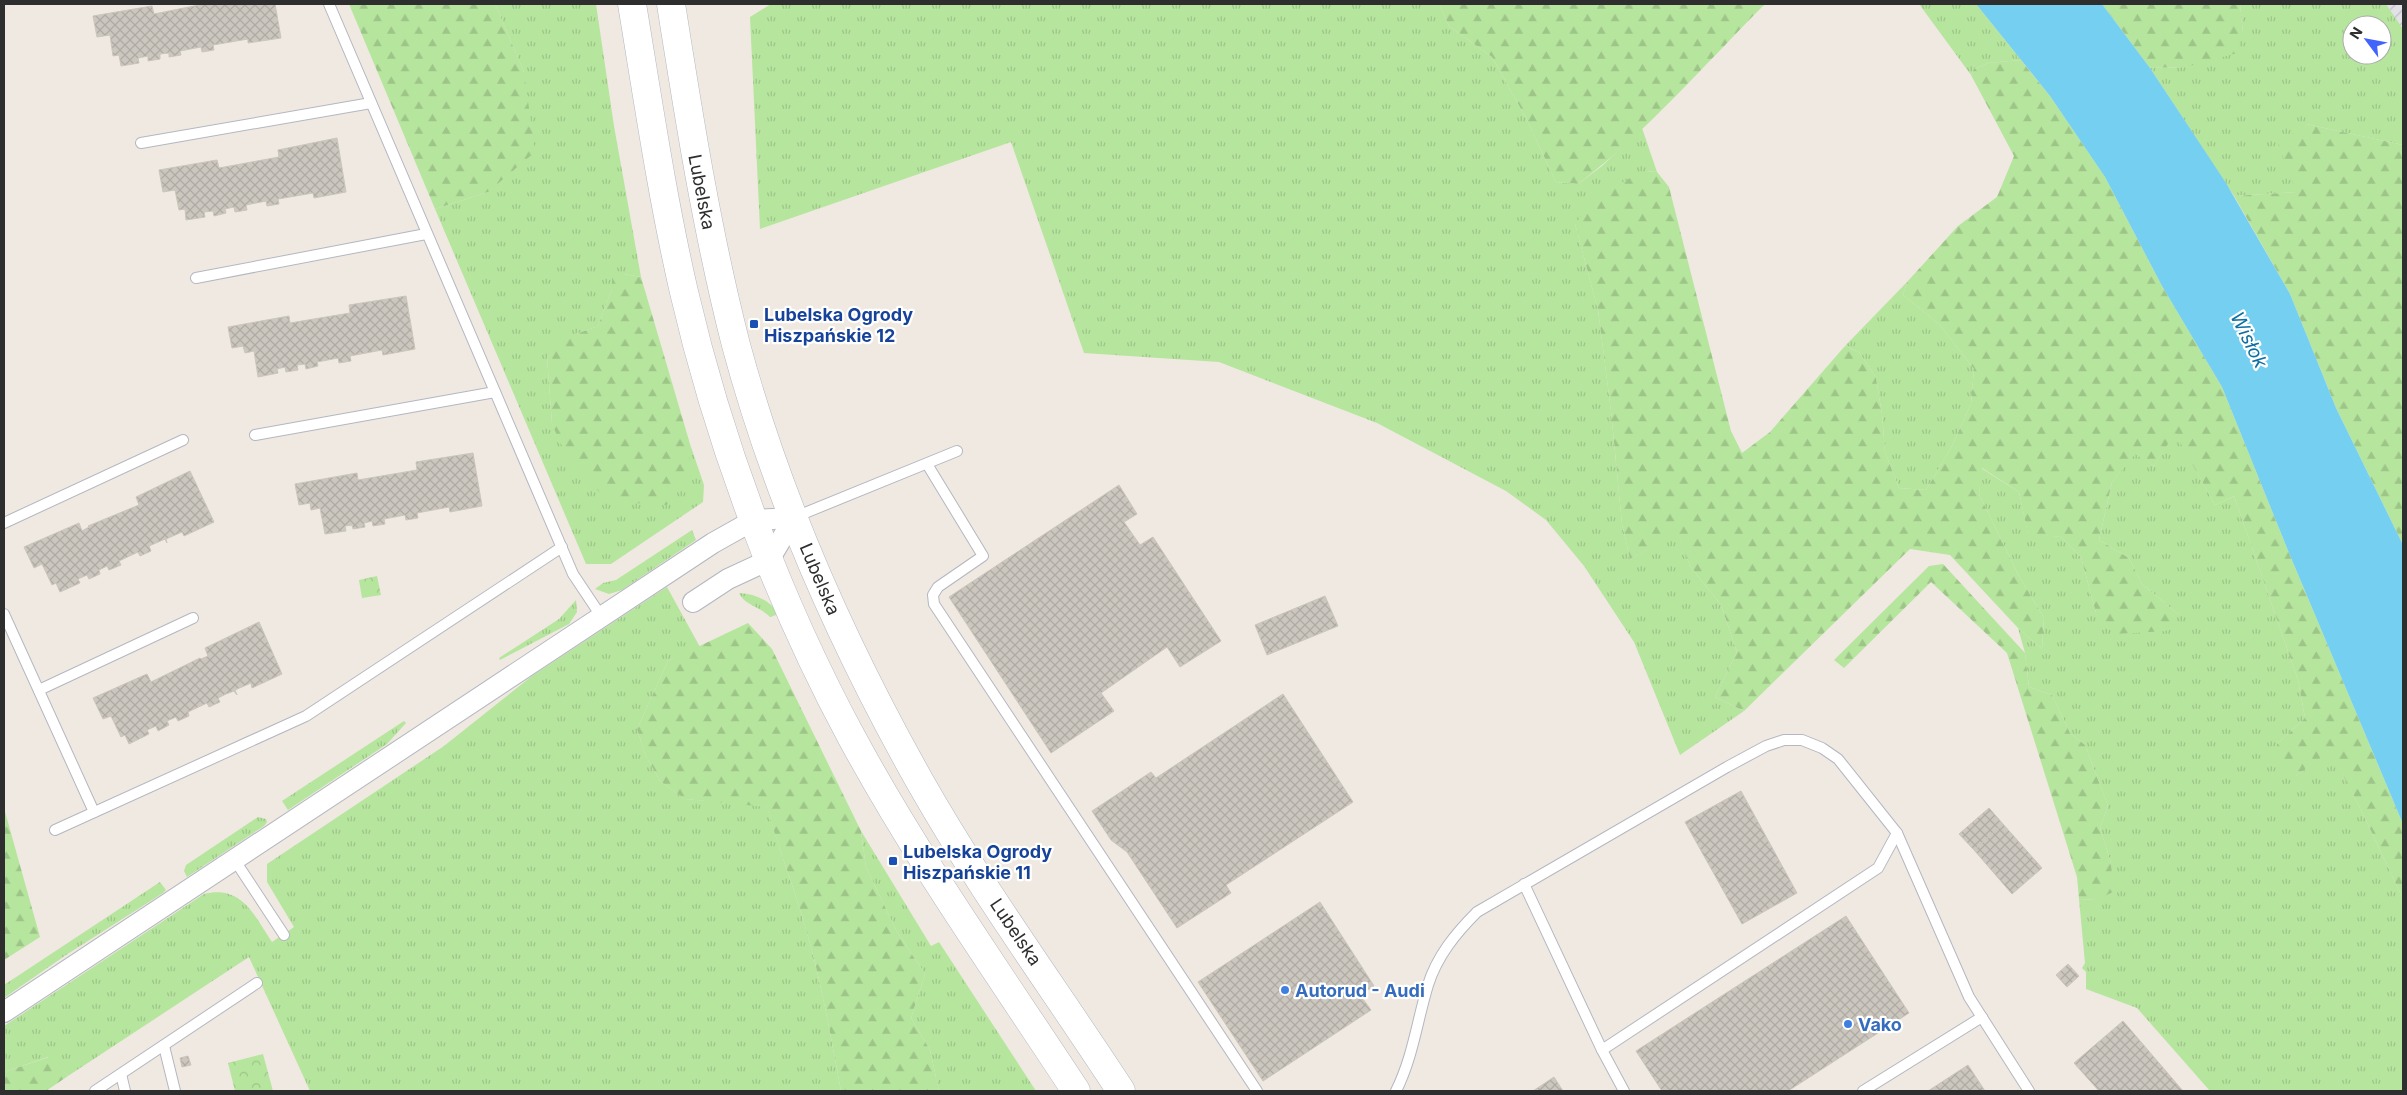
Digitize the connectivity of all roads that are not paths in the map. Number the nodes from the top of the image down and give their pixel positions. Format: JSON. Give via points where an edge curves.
{"nodes":[{"id":1,"x":329,"y":4,"type":"edge"},
{"id":2,"x":632,"y":4,"type":"edge"},
{"id":3,"x":671,"y":4,"type":"edge"},
{"id":4,"x":371,"y":103,"type":"junction"},
{"id":5,"x":141,"y":143,"type":"dead end"},
{"id":6,"x":426,"y":234,"type":"junction"},
{"id":7,"x":196,"y":278,"type":"dead end"},
{"id":8,"x":495,"y":392,"type":"junction"},
{"id":9,"x":256,"y":435,"type":"dead end"},
{"id":10,"x":183,"y":440,"type":"dead end"},
{"id":11,"x":956,"y":451,"type":"dead end"},
{"id":12,"x":927,"y":464,"type":"junction"},
{"id":13,"x":794,"y":518,"type":"junction"},
{"id":14,"x":754,"y":520,"type":"junction"},
{"id":15,"x":4,"y":523,"type":"edge"},
{"id":16,"x":562,"y":547,"type":"junction"},
{"id":17,"x":769,"y":560,"type":"junction"},
{"id":18,"x":692,"y":602,"type":"dead end"},
{"id":19,"x":4,"y":614,"type":"edge"},
{"id":20,"x":601,"y":616,"type":"junction"},
{"id":21,"x":193,"y":618,"type":"dead end"},
{"id":22,"x":39,"y":690,"type":"junction"},
{"id":23,"x":94,"y":812,"type":"junction"},
{"id":24,"x":55,"y":830,"type":"dead end"},
{"id":25,"x":1897,"y":832,"type":"junction"},
{"id":26,"x":234,"y":859,"type":"junction"},
{"id":27,"x":1524,"y":884,"type":"junction"},
{"id":28,"x":998,"y":905,"type":"junction"},
{"id":29,"x":967,"y":926,"type":"junction"},
{"id":30,"x":284,"y":935,"type":"dead end"},
{"id":31,"x":258,"y":984,"type":"dead end"},
{"id":32,"x":4,"y":1012,"type":"edge"},
{"id":33,"x":1982,"y":1017,"type":"junction"},
{"id":34,"x":164,"y":1046,"type":"junction"},
{"id":35,"x":1602,"y":1050,"type":"junction"},
{"id":36,"x":121,"y":1074,"type":"junction"},
{"id":37,"x":95,"y":1091,"type":"edge"},
{"id":38,"x":125,"y":1091,"type":"edge"},
{"id":39,"x":175,"y":1091,"type":"edge"},
{"id":40,"x":1076,"y":1091,"type":"edge"},
{"id":41,"x":1121,"y":1091,"type":"edge"},
{"id":42,"x":1257,"y":1091,"type":"edge"},
{"id":43,"x":1396,"y":1091,"type":"edge"},
{"id":44,"x":1624,"y":1091,"type":"edge"},
{"id":45,"x":1863,"y":1091,"type":"edge"},
{"id":46,"x":2029,"y":1091,"type":"edge"}],
"edges":[{"from":1,"to":4,"type":"lane"},
{"from":2,"to":14,"type":"main road","via":[[655,149],[684,295],[718,414]]},
{"from":3,"to":13,"type":"main road","name":"Lubelska","via":[[693,146],[717,265],[754,404]]},
{"from":4,"to":5,"type":"lane"},
{"from":4,"to":6,"type":"lane"},
{"from":6,"to":7,"type":"lane"},
{"from":6,"to":8,"type":"lane"},
{"from":8,"to":9,"type":"lane"},
{"from":8,"to":16,"type":"lane"},
{"from":10,"to":15,"type":"lane"},
{"from":11,"to":12,"type":"lane"},
{"from":12,"to":13,"type":"lane"},
{"from":12,"to":42,"type":"lane","via":[[983,556],[938,587],[933,594],[934,604]]},
{"from":13,"to":14,"type":"street"},
{"from":13,"to":17,"type":"street"},
{"from":13,"to":28,"type":"main road","name":"Lubelska","via":[[844,636],[895,737],[969,864]]},
{"from":14,"to":17,"type":"main road"},
{"from":14,"to":20,"type":"street"},
{"from":16,"to":20,"type":"lane","via":[[574,574]]},
{"from":16,"to":23,"type":"lane","via":[[306,716]]},
{"from":17,"to":18,"type":"street","via":[[728,579]]},
{"from":17,"to":29,"type":"main road","via":[[851,736]]},
{"from":19,"to":22,"type":"lane"},
{"from":20,"to":26,"type":"street"},
{"from":21,"to":22,"type":"lane"},
{"from":22,"to":23,"type":"lane"},
{"from":23,"to":24,"type":"lane"},
{"from":25,"to":27,"type":"lane","via":[[1838,759],[1802,740],[1784,740],[1727,767]]},
{"from":25,"to":33,"type":"lane","via":[[1969,998]]},
{"from":25,"to":35,"type":"lane","via":[[1878,868]]},
{"from":26,"to":30,"type":"lane"},
{"from":26,"to":32,"type":"street"},
{"from":27,"to":35,"type":"lane"},
{"from":27,"to":43,"type":"lane","via":[[1477,912],[1442,954],[1428,983],[1412,1054]]},
{"from":28,"to":29,"type":"main road","via":[[988,924],[980,928]]},
{"from":28,"to":41,"type":"main road","name":"Lubelska"},
{"from":29,"to":40,"type":"main road"},
{"from":31,"to":34,"type":"lane"},
{"from":33,"to":45,"type":"lane"},
{"from":33,"to":46,"type":"lane"},
{"from":34,"to":36,"type":"lane"},
{"from":34,"to":39,"type":"lane"},
{"from":35,"to":44,"type":"lane"},
{"from":36,"to":37,"type":"lane"},
{"from":36,"to":38,"type":"lane"}]}
